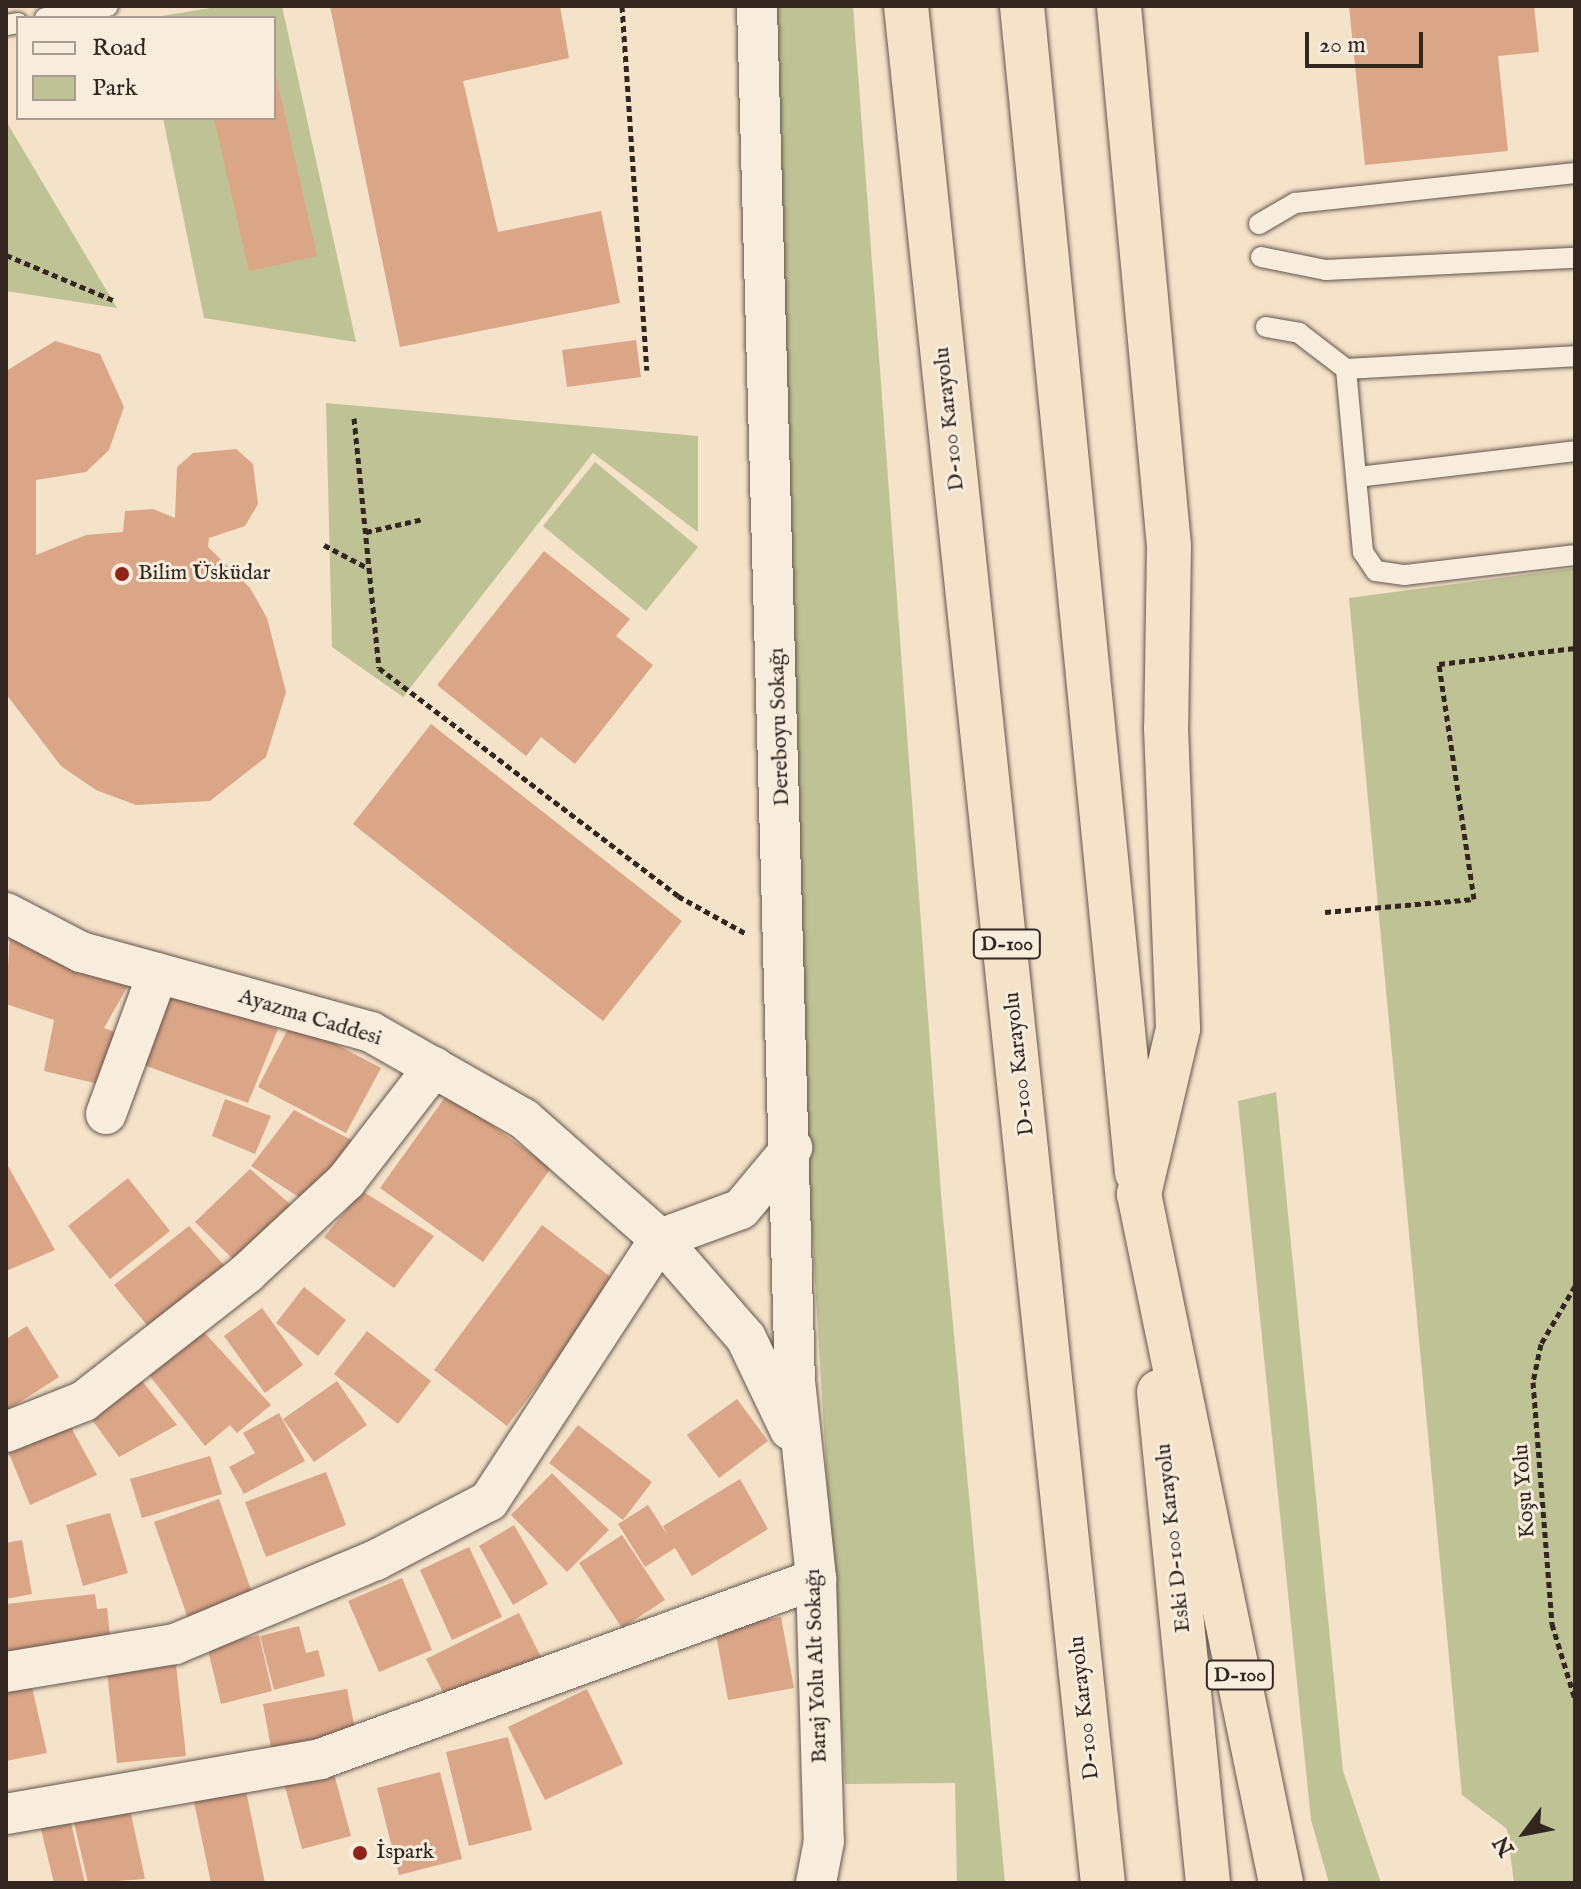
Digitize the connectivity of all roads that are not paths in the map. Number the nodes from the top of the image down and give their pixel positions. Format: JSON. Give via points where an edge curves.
{"nodes":[{"id":1,"x":108,"y":6,"type":"edge"},
{"id":2,"x":757,"y":6,"type":"edge"},
{"id":3,"x":906,"y":6,"type":"edge"},
{"id":4,"x":1022,"y":6,"type":"edge"},
{"id":5,"x":1119,"y":6,"type":"edge"},
{"id":6,"x":56,"y":16,"type":"edge"},
{"id":7,"x":1575,"y":173,"type":"edge"},
{"id":8,"x":1259,"y":224,"type":"dead end"},
{"id":9,"x":1261,"y":257,"type":"dead end"},
{"id":10,"x":1575,"y":258,"type":"edge"},
{"id":11,"x":1266,"y":327,"type":"dead end"},
{"id":12,"x":1575,"y":356,"type":"edge"},
{"id":13,"x":1346,"y":369,"type":"junction"},
{"id":14,"x":1575,"y":451,"type":"edge"},
{"id":15,"x":1358,"y":477,"type":"junction"},
{"id":16,"x":1575,"y":555,"type":"edge"},
{"id":17,"x":6,"y":913,"type":"edge"},
{"id":18,"x":158,"y":973,"type":"junction"},
{"id":19,"x":434,"y":1067,"type":"junction"},
{"id":20,"x":106,"y":1114,"type":"dead end"},
{"id":21,"x":792,"y":1148,"type":"junction"},
{"id":22,"x":1139,"y":1194,"type":"junction"},
{"id":23,"x":660,"y":1239,"type":"junction"},
{"id":24,"x":6,"y":1432,"type":"edge"},
{"id":25,"x":799,"y":1448,"type":"junction"},
{"id":26,"x":1200,"y":1467,"type":"junction"},
{"id":27,"x":816,"y":1579,"type":"junction"},
{"id":28,"x":6,"y":1672,"type":"edge"},
{"id":29,"x":6,"y":1814,"type":"edge"},
{"id":30,"x":816,"y":1883,"type":"edge"},
{"id":31,"x":1103,"y":1883,"type":"edge"},
{"id":32,"x":1208,"y":1883,"type":"edge"},
{"id":33,"x":1254,"y":1883,"type":"edge"},
{"id":34,"x":1281,"y":1883,"type":"edge"}],
"edges":[{"from":1,"to":6,"type":"lane"},
{"from":2,"to":21,"type":"street","name":"Dereboyu Sokağı"},
{"from":3,"to":31,"type":"highway","name":"D-100 Karayolu","number":"D-100"},
{"from":4,"to":22,"type":"highway"},
{"from":5,"to":22,"type":"highway","via":[[1169,546],[1166,728],[1178,1029]]},
{"from":7,"to":8,"type":"lane","via":[[1295,203]]},
{"from":9,"to":10,"type":"lane","via":[[1326,270]]},
{"from":11,"to":13,"type":"lane","via":[[1299,333]]},
{"from":12,"to":13,"type":"lane"},
{"from":13,"to":15,"type":"lane"},
{"from":14,"to":15,"type":"lane"},
{"from":15,"to":16,"type":"lane","via":[[1363,552],[1376,571],[1405,575]]},
{"from":17,"to":18,"type":"street","name":"Ayazma Caddesi","via":[[81,952]]},
{"from":18,"to":19,"type":"street","name":"Ayazma Caddesi","via":[[371,1032]]},
{"from":18,"to":20,"type":"street"},
{"from":19,"to":23,"type":"street","name":"Ayazma Caddesi","via":[[524,1119]]},
{"from":19,"to":24,"type":"street","via":[[346,1181],[247,1273],[84,1401]]},
{"from":21,"to":23,"type":"street","via":[[741,1209]]},
{"from":21,"to":25,"type":"street","name":"Dereboyu Sokağı"},
{"from":22,"to":26,"type":"highway"},
{"from":22,"to":32,"type":"highway","name":"Eski D-100 Karayolu"},
{"from":23,"to":25,"type":"street","name":"Ayazma Caddesi","via":[[746,1338]]},
{"from":23,"to":28,"type":"street","via":[[489,1501],[376,1560],[175,1644]]},
{"from":25,"to":27,"type":"street","name":"Baraj Yolu Alt Sokağı"},
{"from":26,"to":33,"type":"highway"},
{"from":26,"to":34,"type":"highway","number":"D-100"},
{"from":27,"to":29,"type":"street","via":[[320,1759]]},
{"from":27,"to":30,"type":"street","name":"Baraj Yolu Alt Sokağı","via":[[824,1841]]}]}
